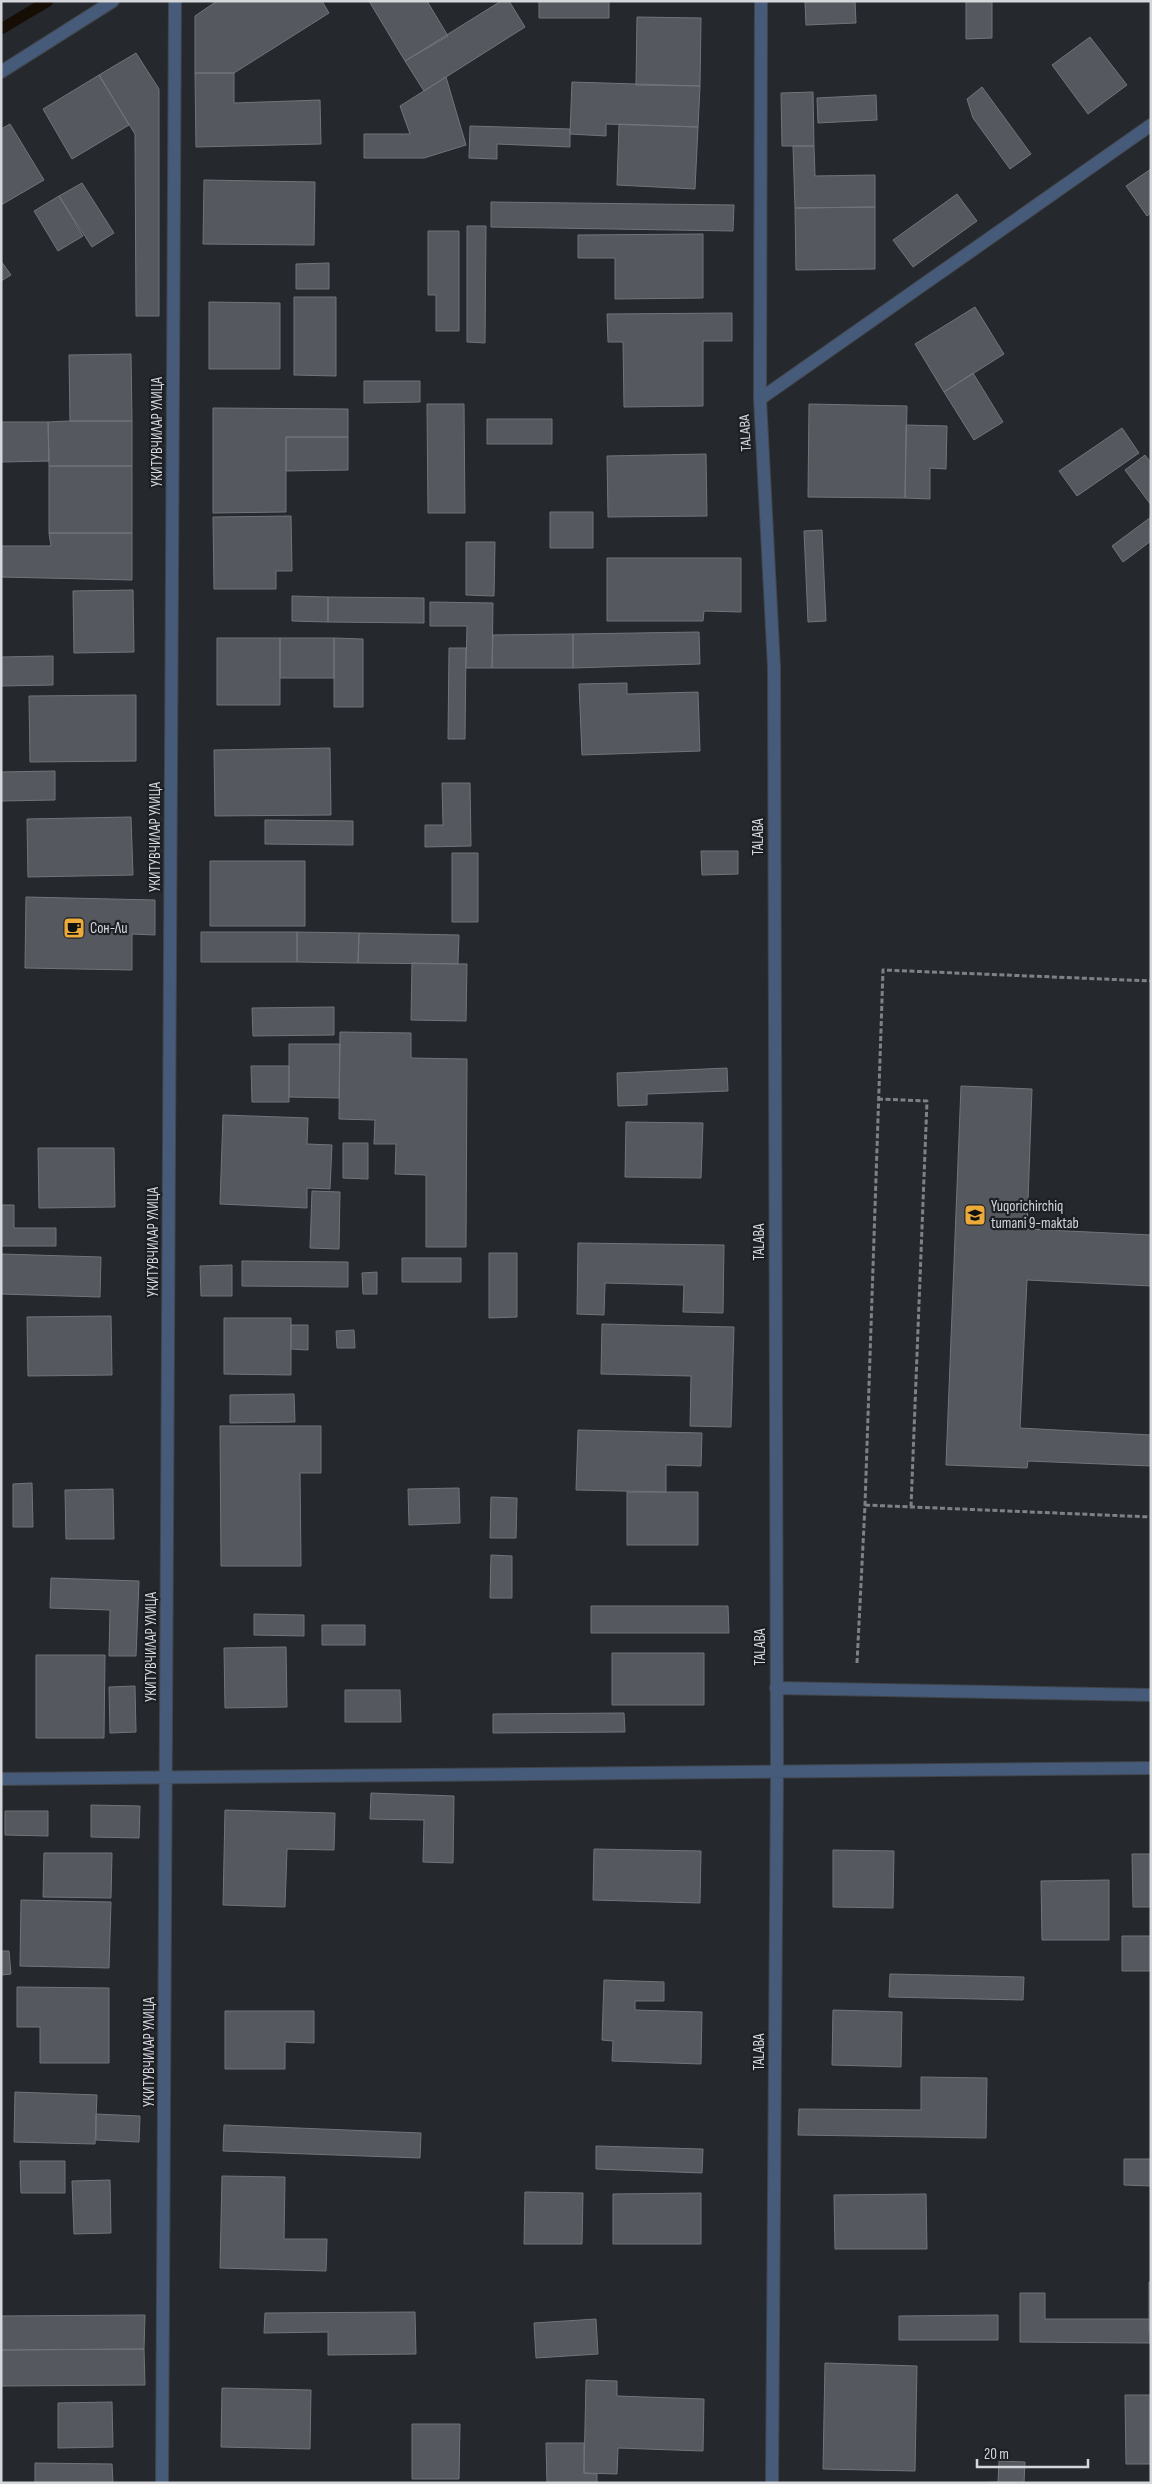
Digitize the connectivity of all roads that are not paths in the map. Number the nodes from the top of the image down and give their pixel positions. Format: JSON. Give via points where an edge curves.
{"nodes":[{"id":1,"x":113,"y":1,"type":"edge"},
{"id":2,"x":175,"y":1,"type":"edge"},
{"id":3,"x":761,"y":1,"type":"edge"},
{"id":4,"x":1,"y":72,"type":"edge"},
{"id":5,"x":1151,"y":125,"type":"edge"},
{"id":6,"x":760,"y":399,"type":"junction"},
{"id":7,"x":776,"y":1688,"type":"junction"},
{"id":8,"x":1151,"y":1695,"type":"edge"},
{"id":9,"x":1151,"y":1768,"type":"edge"},
{"id":10,"x":777,"y":1770,"type":"junction"},
{"id":11,"x":1,"y":1779,"type":"edge"},
{"id":12,"x":167,"y":1779,"type":"junction"},
{"id":13,"x":162,"y":2483,"type":"edge"},
{"id":14,"x":772,"y":2483,"type":"edge"}],
"edges":[{"from":1,"to":4,"type":"street"},
{"from":2,"to":12,"type":"street","name":"УКИТУВЧИЛАР УЛИЦА"},
{"from":3,"to":6,"type":"street","name":"TALABA"},
{"from":5,"to":6,"type":"street"},
{"from":6,"to":7,"type":"street","name":"TALABA","via":[[774,667]]},
{"from":7,"to":8,"type":"street"},
{"from":7,"to":10,"type":"street","name":"TALABA"},
{"from":9,"to":10,"type":"street"},
{"from":10,"to":12,"type":"street"},
{"from":10,"to":14,"type":"street","name":"TALABA"},
{"from":11,"to":12,"type":"street"},
{"from":12,"to":13,"type":"street","name":"УКИТУВЧИЛАР УЛИЦА"}]}
